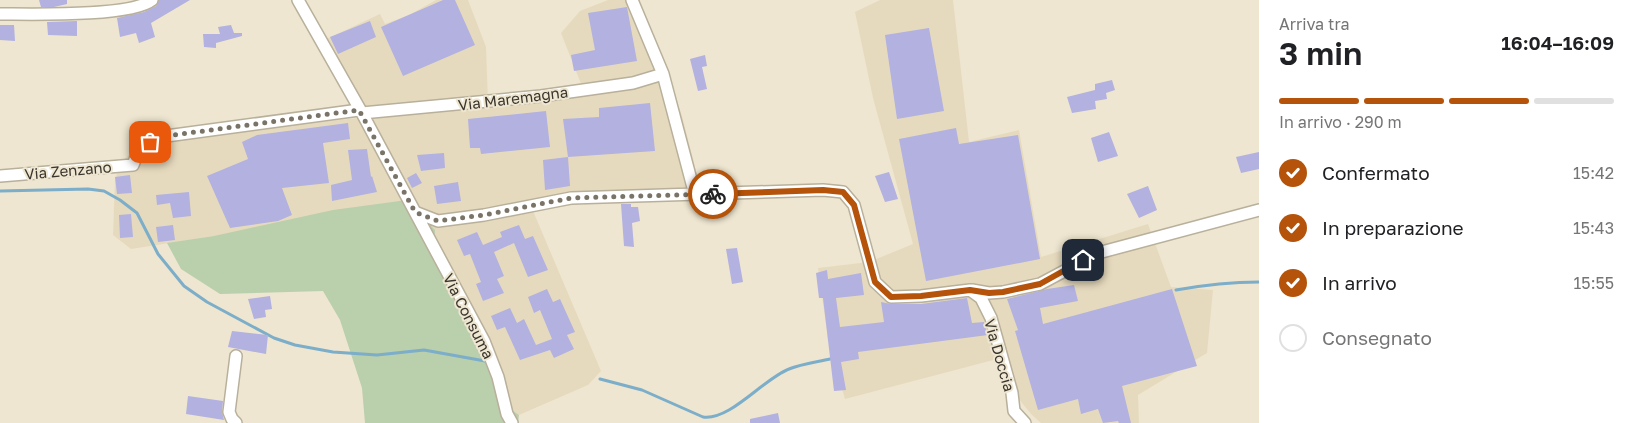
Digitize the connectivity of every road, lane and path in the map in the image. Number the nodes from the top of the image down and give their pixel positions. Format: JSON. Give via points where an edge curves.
{"nodes":[{"id":1,"x":152,"y":0,"type":"edge"},
{"id":2,"x":298,"y":0,"type":"edge"},
{"id":3,"x":632,"y":0,"type":"edge"},
{"id":4,"x":0,"y":14,"type":"edge"},
{"id":5,"x":663,"y":74,"type":"junction"},
{"id":6,"x":361,"y":111,"type":"junction"},
{"id":7,"x":0,"y":176,"type":"edge"},
{"id":8,"x":694,"y":195,"type":"junction"},
{"id":9,"x":1259,"y":210,"type":"edge"},
{"id":10,"x":415,"y":212,"type":"junction"},
{"id":11,"x":970,"y":290,"type":"junction"},
{"id":12,"x":236,"y":356,"type":"dead end"},
{"id":13,"x":1014,"y":417,"type":"edge"},
{"id":14,"x":236,"y":423,"type":"edge"},
{"id":15,"x":512,"y":423,"type":"edge"},
{"id":16,"x":1024,"y":423,"type":"edge"}],
"edges":[{"from":1,"to":4,"type":"street","via":[[146,5],[118,10]]},
{"from":2,"to":6,"type":"street","name":"Via Consuma"},
{"from":3,"to":5,"type":"street"},
{"from":5,"to":6,"type":"street","name":"Via Maremagna","via":[[633,83],[541,96]]},
{"from":5,"to":8,"type":"street"},
{"from":6,"to":7,"type":"street","name":"Via Zenzano","via":[[159,137],[140,147],[133,165]]},
{"from":6,"to":10,"type":"street","name":"Via Consuma"},
{"from":8,"to":10,"type":"street","via":[[571,198],[438,221]]},
{"from":8,"to":11,"type":"street","via":[[843,192],[854,205],[875,282],[891,297]]},
{"from":9,"to":11,"type":"street","via":[[1098,253],[1040,284],[996,292]]},
{"from":10,"to":15,"type":"street","name":"Via Consuma","via":[[484,341]]},
{"from":11,"to":13,"type":"street","name":"Via Doccia","via":[[981,298],[991,318],[1012,393]]},
{"from":12,"to":14,"type":"street","via":[[229,412]]},
{"from":13,"to":16,"type":"street","name":"Via Doccia"}]}
